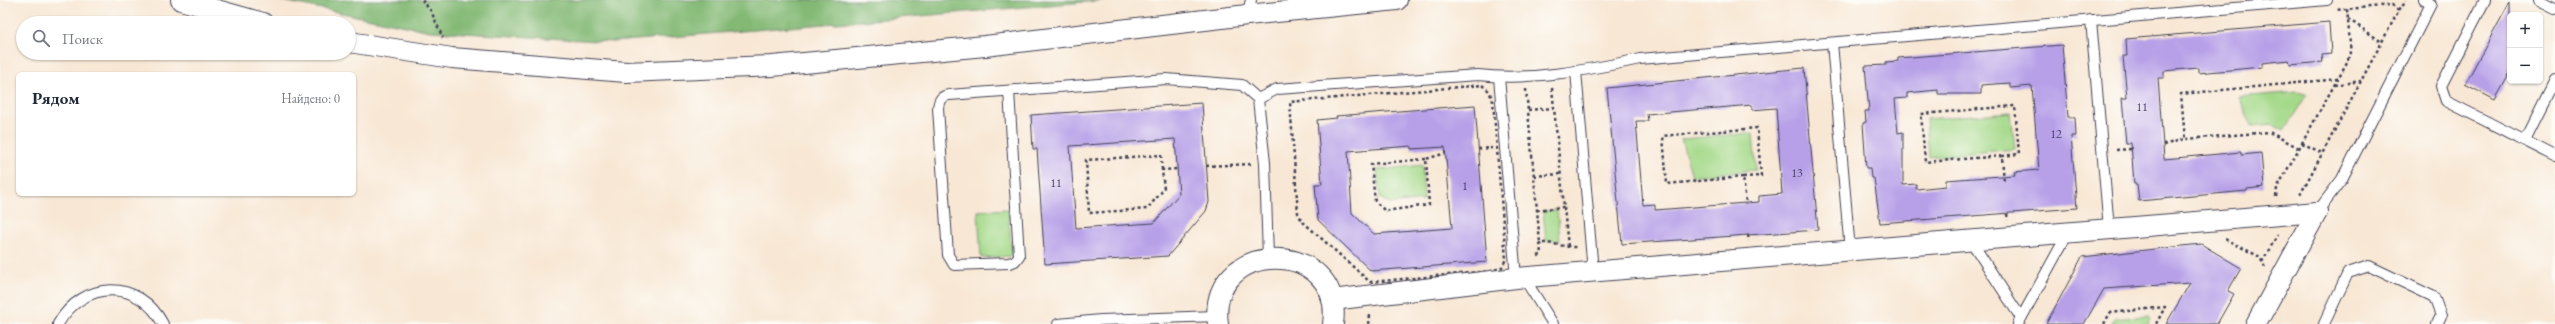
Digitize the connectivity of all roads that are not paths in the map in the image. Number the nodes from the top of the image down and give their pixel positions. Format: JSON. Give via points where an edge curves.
{"nodes":[{"id":1,"x":181,"y":0,"type":"edge"},
{"id":2,"x":1397,"y":0,"type":"edge"},
{"id":3,"x":2327,"y":0,"type":"edge"},
{"id":4,"x":2424,"y":0,"type":"edge"},
{"id":5,"x":2485,"y":0,"type":"edge"},
{"id":6,"x":2539,"y":0,"type":"edge"},
{"id":7,"x":1249,"y":7,"type":"edge"},
{"id":8,"x":2555,"y":8,"type":"edge"},
{"id":9,"x":238,"y":16,"type":"edge"},
{"id":10,"x":2091,"y":20,"type":"junction"},
{"id":11,"x":356,"y":43,"type":"edge"},
{"id":12,"x":1832,"y":43,"type":"junction"},
{"id":13,"x":1576,"y":71,"type":"junction"},
{"id":14,"x":1499,"y":77,"type":"junction"},
{"id":15,"x":2555,"y":80,"type":"edge"},
{"id":16,"x":1009,"y":90,"type":"junction"},
{"id":17,"x":1258,"y":99,"type":"junction"},
{"id":18,"x":2525,"y":140,"type":"junction"},
{"id":19,"x":2555,"y":156,"type":"edge"},
{"id":20,"x":2317,"y":212,"type":"junction"},
{"id":21,"x":2109,"y":229,"type":"junction"},
{"id":22,"x":2068,"y":233,"type":"junction"},
{"id":23,"x":1971,"y":241,"type":"junction"},
{"id":24,"x":1850,"y":251,"type":"junction"},
{"id":25,"x":1268,"y":258,"type":"junction"},
{"id":26,"x":1593,"y":272,"type":"junction"},
{"id":27,"x":1520,"y":278,"type":"junction"},
{"id":28,"x":1332,"y":300,"type":"junction"},
{"id":29,"x":1218,"y":320,"type":"edge"},
{"id":30,"x":2020,"y":321,"type":"edge"},
{"id":31,"x":1101,"y":322,"type":"edge"},
{"id":32,"x":58,"y":324,"type":"edge"},
{"id":33,"x":163,"y":324,"type":"edge"},
{"id":34,"x":1058,"y":324,"type":"edge"},
{"id":35,"x":1333,"y":324,"type":"edge"},
{"id":36,"x":1553,"y":324,"type":"edge"},
{"id":37,"x":2256,"y":324,"type":"edge"},
{"id":38,"x":2324,"y":324,"type":"edge"},
{"id":39,"x":2437,"y":324,"type":"edge"}],
"edges":[{"from":1,"to":9,"type":"street"},
{"from":2,"to":7,"type":"street"},
{"from":3,"to":10,"type":"lane"},
{"from":4,"to":20,"type":"lane","via":[[2431,4],[2428,11],[2342,178]]},
{"from":5,"to":18,"type":"lane","via":[[2442,86],[2446,101]]},
{"from":6,"to":8,"type":"lane"},
{"from":7,"to":11,"type":"street","via":[[984,46],[772,66],[626,72],[452,58]]},
{"from":10,"to":12,"type":"lane"},
{"from":10,"to":21,"type":"lane"},
{"from":12,"to":13,"type":"lane","via":[[1640,59]]},
{"from":12,"to":24,"type":"lane"},
{"from":13,"to":14,"type":"lane"},
{"from":13,"to":26,"type":"lane"},
{"from":14,"to":17,"type":"lane","via":[[1478,75],[1277,89]]},
{"from":14,"to":27,"type":"lane","via":[[1510,259]]},
{"from":15,"to":18,"type":"lane"},
{"from":16,"to":16,"type":"lane","via":[[949,95],[944,96],[939,102],[948,255],[954,265],[1009,263],[1019,256]]},
{"from":16,"to":17,"type":"lane","via":[[1166,79],[1242,85]]},
{"from":17,"to":25,"type":"lane","via":[[1265,163]]},
{"from":18,"to":19,"type":"lane"},
{"from":20,"to":21,"type":"street","via":[[2282,208],[2206,221]]},
{"from":20,"to":37,"type":"street"},
{"from":21,"to":22,"type":"street"},
{"from":22,"to":23,"type":"street"},
{"from":22,"to":30,"type":"lane"},
{"from":23,"to":24,"type":"street"},
{"from":23,"to":30,"type":"lane"},
{"from":24,"to":26,"type":"street"},
{"from":25,"to":28,"type":"street","via":[[1290,259],[1304,265],[1321,280]]},
{"from":25,"to":29,"type":"street","via":[[1246,265],[1234,274],[1222,294]]},
{"from":26,"to":27,"type":"street"},
{"from":27,"to":28,"type":"street"},
{"from":27,"to":36,"type":"lane"},
{"from":28,"to":35,"type":"street"},
{"from":29,"to":31,"type":"lane"},
{"from":31,"to":34,"type":"lane"},
{"from":32,"to":33,"type":"lane","via":[[70,307],[80,299],[91,293],[116,290],[141,298],[151,306]]},
{"from":38,"to":39,"type":"lane","via":[[2348,273],[2369,266],[2434,297],[2441,316]]}]}
